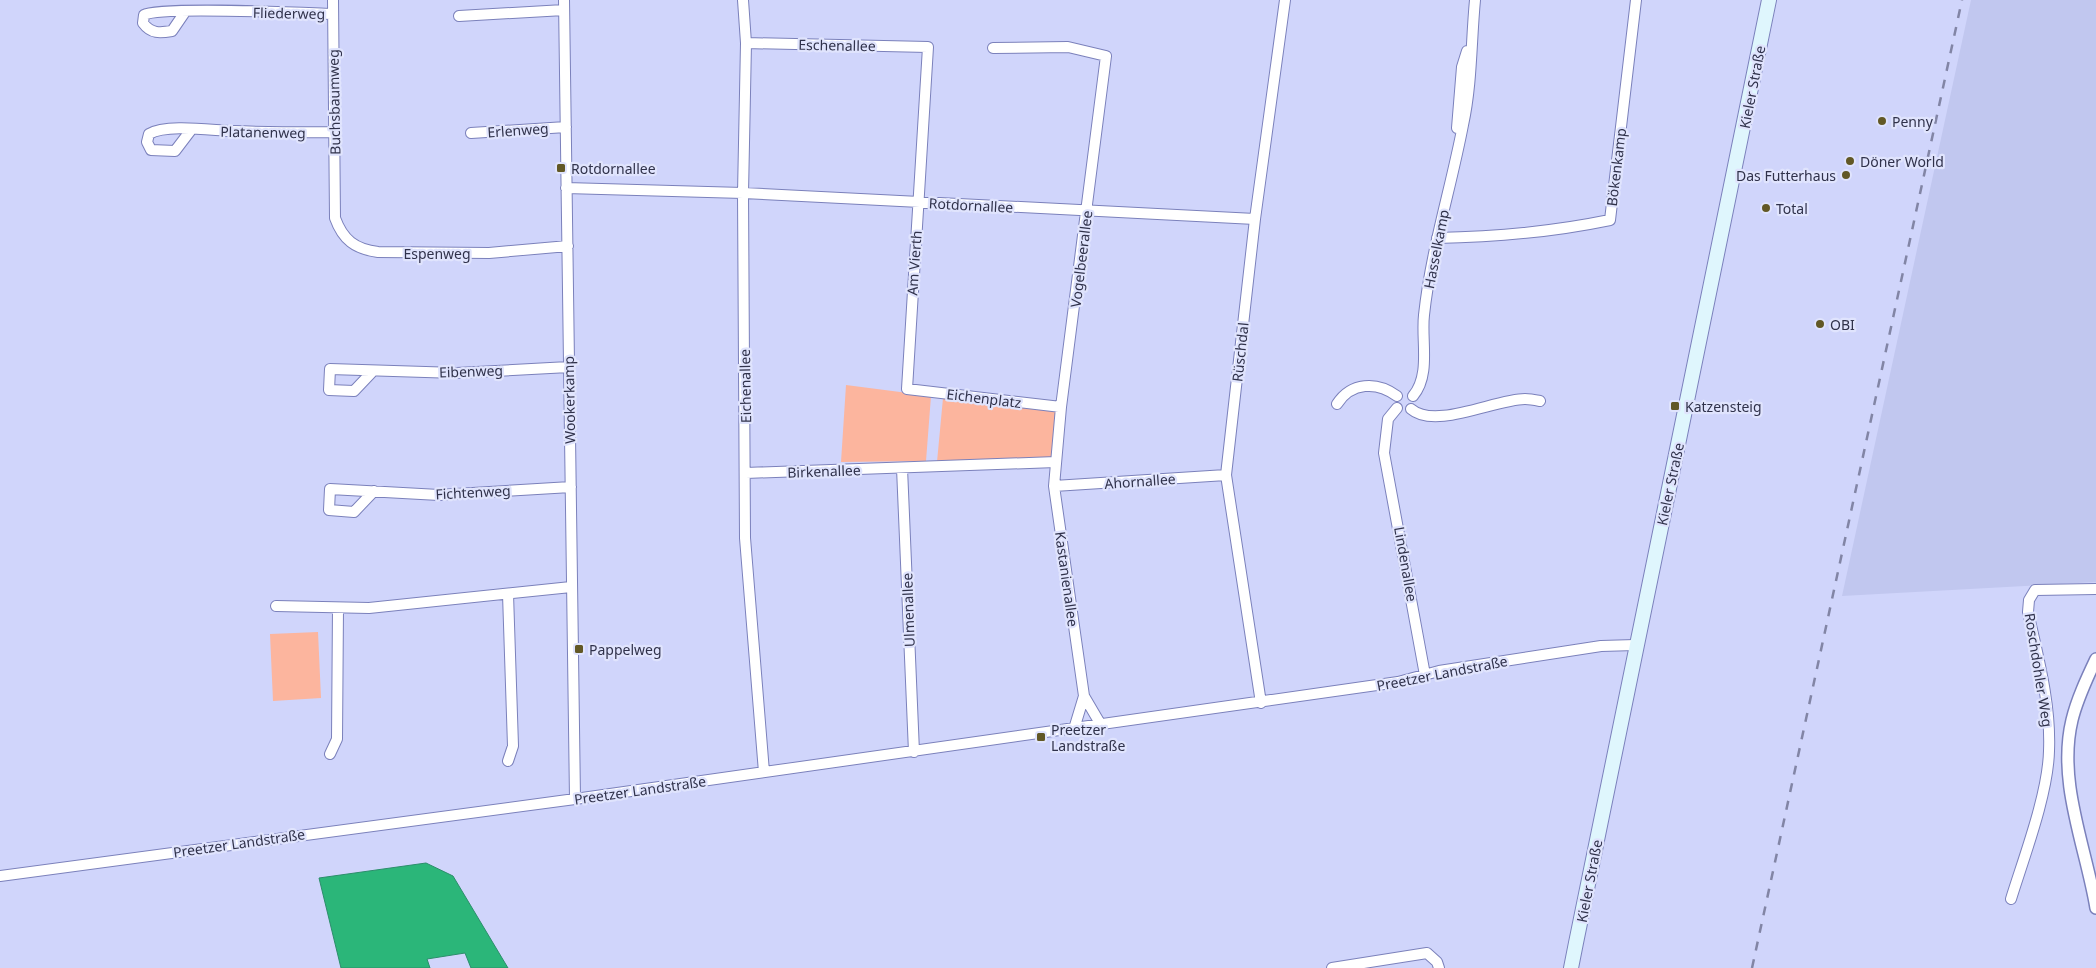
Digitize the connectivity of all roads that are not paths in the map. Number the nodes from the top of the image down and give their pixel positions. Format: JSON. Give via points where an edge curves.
{"nodes":[{"id":1,"x":333,"y":0,"type":"edge"},
{"id":2,"x":743,"y":0,"type":"edge"},
{"id":3,"x":1285,"y":0,"type":"edge"},
{"id":4,"x":1475,"y":0,"type":"edge"},
{"id":5,"x":1636,"y":0,"type":"edge"},
{"id":6,"x":1769,"y":0,"type":"edge"},
{"id":7,"x":564,"y":5,"type":"edge"},
{"id":8,"x":185,"y":12,"type":"dead end"},
{"id":9,"x":333,"y":14,"type":"junction"},
{"id":10,"x":459,"y":16,"type":"dead end"},
{"id":11,"x":746,"y":43,"type":"junction"},
{"id":12,"x":928,"y":47,"type":"joint"},
{"id":13,"x":993,"y":48,"type":"dead end"},
{"id":14,"x":566,"y":127,"type":"junction"},
{"id":15,"x":191,"y":130,"type":"dead end"},
{"id":16,"x":334,"y":132,"type":"junction"},
{"id":17,"x":471,"y":133,"type":"dead end"},
{"id":18,"x":566,"y":188,"type":"junction"},
{"id":19,"x":743,"y":193,"type":"junction"},
{"id":20,"x":918,"y":202,"type":"junction"},
{"id":21,"x":335,"y":204,"type":"joint"},
{"id":22,"x":1087,"y":211,"type":"junction"},
{"id":23,"x":1256,"y":218,"type":"junction"},
{"id":24,"x":1437,"y":238,"type":"junction"},
{"id":25,"x":568,"y":246,"type":"junction"},
{"id":26,"x":569,"y":367,"type":"junction"},
{"id":27,"x":374,"y":371,"type":"dead end"},
{"id":28,"x":906,"y":389,"type":"joint"},
{"id":29,"x":1397,"y":396,"type":"junction"},
{"id":30,"x":1413,"y":396,"type":"junction"},
{"id":31,"x":1540,"y":401,"type":"dead end"},
{"id":32,"x":1337,"y":404,"type":"dead end"},
{"id":33,"x":1061,"y":407,"type":"junction"},
{"id":34,"x":1397,"y":408,"type":"junction"},
{"id":35,"x":1411,"y":410,"type":"junction"},
{"id":36,"x":1056,"y":462,"type":"junction"},
{"id":37,"x":902,"y":468,"type":"junction"},
{"id":38,"x":746,"y":473,"type":"junction"},
{"id":39,"x":1226,"y":475,"type":"junction"},
{"id":40,"x":571,"y":486,"type":"junction"},
{"id":41,"x":1054,"y":486,"type":"junction"},
{"id":42,"x":374,"y":491,"type":"dead end"},
{"id":43,"x":571,"y":587,"type":"junction"},
{"id":44,"x":2096,"y":589,"type":"edge"},
{"id":45,"x":508,"y":594,"type":"junction"},
{"id":46,"x":276,"y":606,"type":"dead end"},
{"id":47,"x":338,"y":608,"type":"junction"},
{"id":48,"x":1635,"y":646,"type":"junction"},
{"id":49,"x":2096,"y":659,"type":"edge"},
{"id":50,"x":1425,"y":675,"type":"junction"},
{"id":51,"x":1084,"y":696,"type":"junction"},
{"id":52,"x":1261,"y":703,"type":"junction"},
{"id":53,"x":1101,"y":726,"type":"junction"},
{"id":54,"x":1074,"y":729,"type":"junction"},
{"id":55,"x":914,"y":752,"type":"junction"},
{"id":56,"x":330,"y":754,"type":"dead end"},
{"id":57,"x":508,"y":761,"type":"dead end"},
{"id":58,"x":764,"y":772,"type":"junction"},
{"id":59,"x":575,"y":800,"type":"junction"},
{"id":60,"x":0,"y":876,"type":"edge"},
{"id":61,"x":2011,"y":899,"type":"dead end"},
{"id":62,"x":2096,"y":908,"type":"edge"},
{"id":63,"x":1332,"y":968,"type":"edge"},
{"id":64,"x":1438,"y":968,"type":"edge"},
{"id":65,"x":1571,"y":968,"type":"edge"}],
"edges":[{"from":1,"to":9,"type":"street","name":"Buchsbaumweg"},
{"from":2,"to":11,"type":"street","name":"Eichenallee"},
{"from":3,"to":23,"type":"street","name":"Rüschdal"},
{"from":4,"to":24,"type":"street","name":"Hasselkamp","via":[[1469,92]]},
{"from":5,"to":24,"type":"street","name":"Bökenkamp","via":[[1610,220],[1492,238]]},
{"from":6,"to":48,"type":"main road","name":"Kieler Straße"},
{"from":7,"to":10,"type":"street"},
{"from":7,"to":14,"type":"street","name":"Wookerkamp"},
{"from":8,"to":9,"type":"street","name":"Fliederweg"},
{"from":9,"to":16,"type":"street","name":"Buchsbaumweg"},
{"from":11,"to":12,"type":"street","name":"Eschenallee"},
{"from":11,"to":19,"type":"street","name":"Eichenallee"},
{"from":12,"to":20,"type":"street","name":"Am Vierth"},
{"from":13,"to":22,"type":"street","name":"Vogelbeerallee","via":[[1068,47],[1106,56]]},
{"from":14,"to":17,"type":"street","name":"Erlenweg"},
{"from":14,"to":18,"type":"street","name":"Wookerkamp"},
{"from":15,"to":16,"type":"street","name":"Platanenweg"},
{"from":16,"to":21,"type":"street","name":"Buchsbaumweg"},
{"from":18,"to":19,"type":"street","name":"Rotdornallee"},
{"from":18,"to":25,"type":"street","name":"Wookerkamp"},
{"from":19,"to":20,"type":"street","name":"Rotdornallee"},
{"from":19,"to":38,"type":"street","name":"Eichenallee"},
{"from":20,"to":22,"type":"street","name":"Rotdornallee"},
{"from":20,"to":28,"type":"street","name":"Am Vierth"},
{"from":21,"to":25,"type":"street","name":"Espenweg","via":[[339,230],[354,246],[364,250],[489,253]]},
{"from":22,"to":23,"type":"street","name":"Rotdornallee"},
{"from":22,"to":33,"type":"street","name":"Vogelbeerallee"},
{"from":23,"to":39,"type":"street","name":"Rüschdal"},
{"from":24,"to":30,"type":"street","name":"Hasselkamp","via":[[1423,317],[1421,376],[1418,391]]},
{"from":25,"to":26,"type":"street","name":"Wookerkamp"},
{"from":26,"to":27,"type":"street","name":"Eibenweg","via":[[457,373]]},
{"from":26,"to":40,"type":"street","name":"Wookerkamp"},
{"from":28,"to":33,"type":"street","name":"Eichenplatz"},
{"from":29,"to":30,"type":"street","via":[[1405,392]]},
{"from":29,"to":32,"type":"street","via":[[1387,388],[1356,388],[1345,392]]},
{"from":29,"to":34,"type":"street"},
{"from":30,"to":35,"type":"street","via":[[1415,402]]},
{"from":31,"to":35,"type":"street","via":[[1524,399],[1445,415],[1422,415]]},
{"from":33,"to":36,"type":"street","name":"Vogelbeerallee"},
{"from":34,"to":35,"type":"street","via":[[1404,412]]},
{"from":34,"to":50,"type":"street","name":"Lindenallee","via":[[1388,419],[1384,453]]},
{"from":36,"to":37,"type":"street"},
{"from":36,"to":41,"type":"street","name":"Kastanienallee"},
{"from":37,"to":38,"type":"street","name":"Birkenallee"},
{"from":37,"to":55,"type":"street","name":"Ulmenallee"},
{"from":38,"to":58,"type":"street","name":"Eichenallee","via":[[745,538]]},
{"from":39,"to":41,"type":"street","name":"Ahornallee"},
{"from":39,"to":52,"type":"street","name":"Rüschdal"},
{"from":40,"to":42,"type":"street","name":"Fichtenweg","via":[[439,495]]},
{"from":40,"to":43,"type":"street","name":"Wookerkamp"},
{"from":41,"to":51,"type":"street","name":"Kastanienallee"},
{"from":43,"to":45,"type":"street"},
{"from":43,"to":59,"type":"street","name":"Wookerkamp"},
{"from":44,"to":61,"type":"street","name":"Roschdohler Weg","via":[[2035,590],[2029,600],[2028,612],[2047,710],[2049,752],[2045,779]]},
{"from":45,"to":47,"type":"street"},
{"from":45,"to":57,"type":"street","via":[[513,746]]},
{"from":46,"to":47,"type":"street"},
{"from":47,"to":56,"type":"street","via":[[337,739]]},
{"from":48,"to":50,"type":"street","name":"Preetzer Landstraße","via":[[1601,646]]},
{"from":48,"to":65,"type":"main road","name":"Kieler Straße"},
{"from":49,"to":62,"type":"street","name":"Roschdohler Weg","via":[[2072,719],[2068,772]]},
{"from":50,"to":52,"type":"street","name":"Preetzer Landstraße"},
{"from":51,"to":53,"type":"street","name":"Kastanienallee"},
{"from":51,"to":54,"type":"street","name":"Kastanienallee"},
{"from":52,"to":53,"type":"street","name":"Preetzer Landstraße"},
{"from":53,"to":54,"type":"street","name":"Preetzer Landstraße"},
{"from":54,"to":55,"type":"street","name":"Preetzer Landstraße"},
{"from":55,"to":58,"type":"street","name":"Preetzer Landstraße"},
{"from":58,"to":59,"type":"street","name":"Preetzer Landstraße"},
{"from":59,"to":60,"type":"street","name":"Preetzer Landstraße"},
{"from":63,"to":64,"type":"street","via":[[1427,952],[1437,962]]}]}
